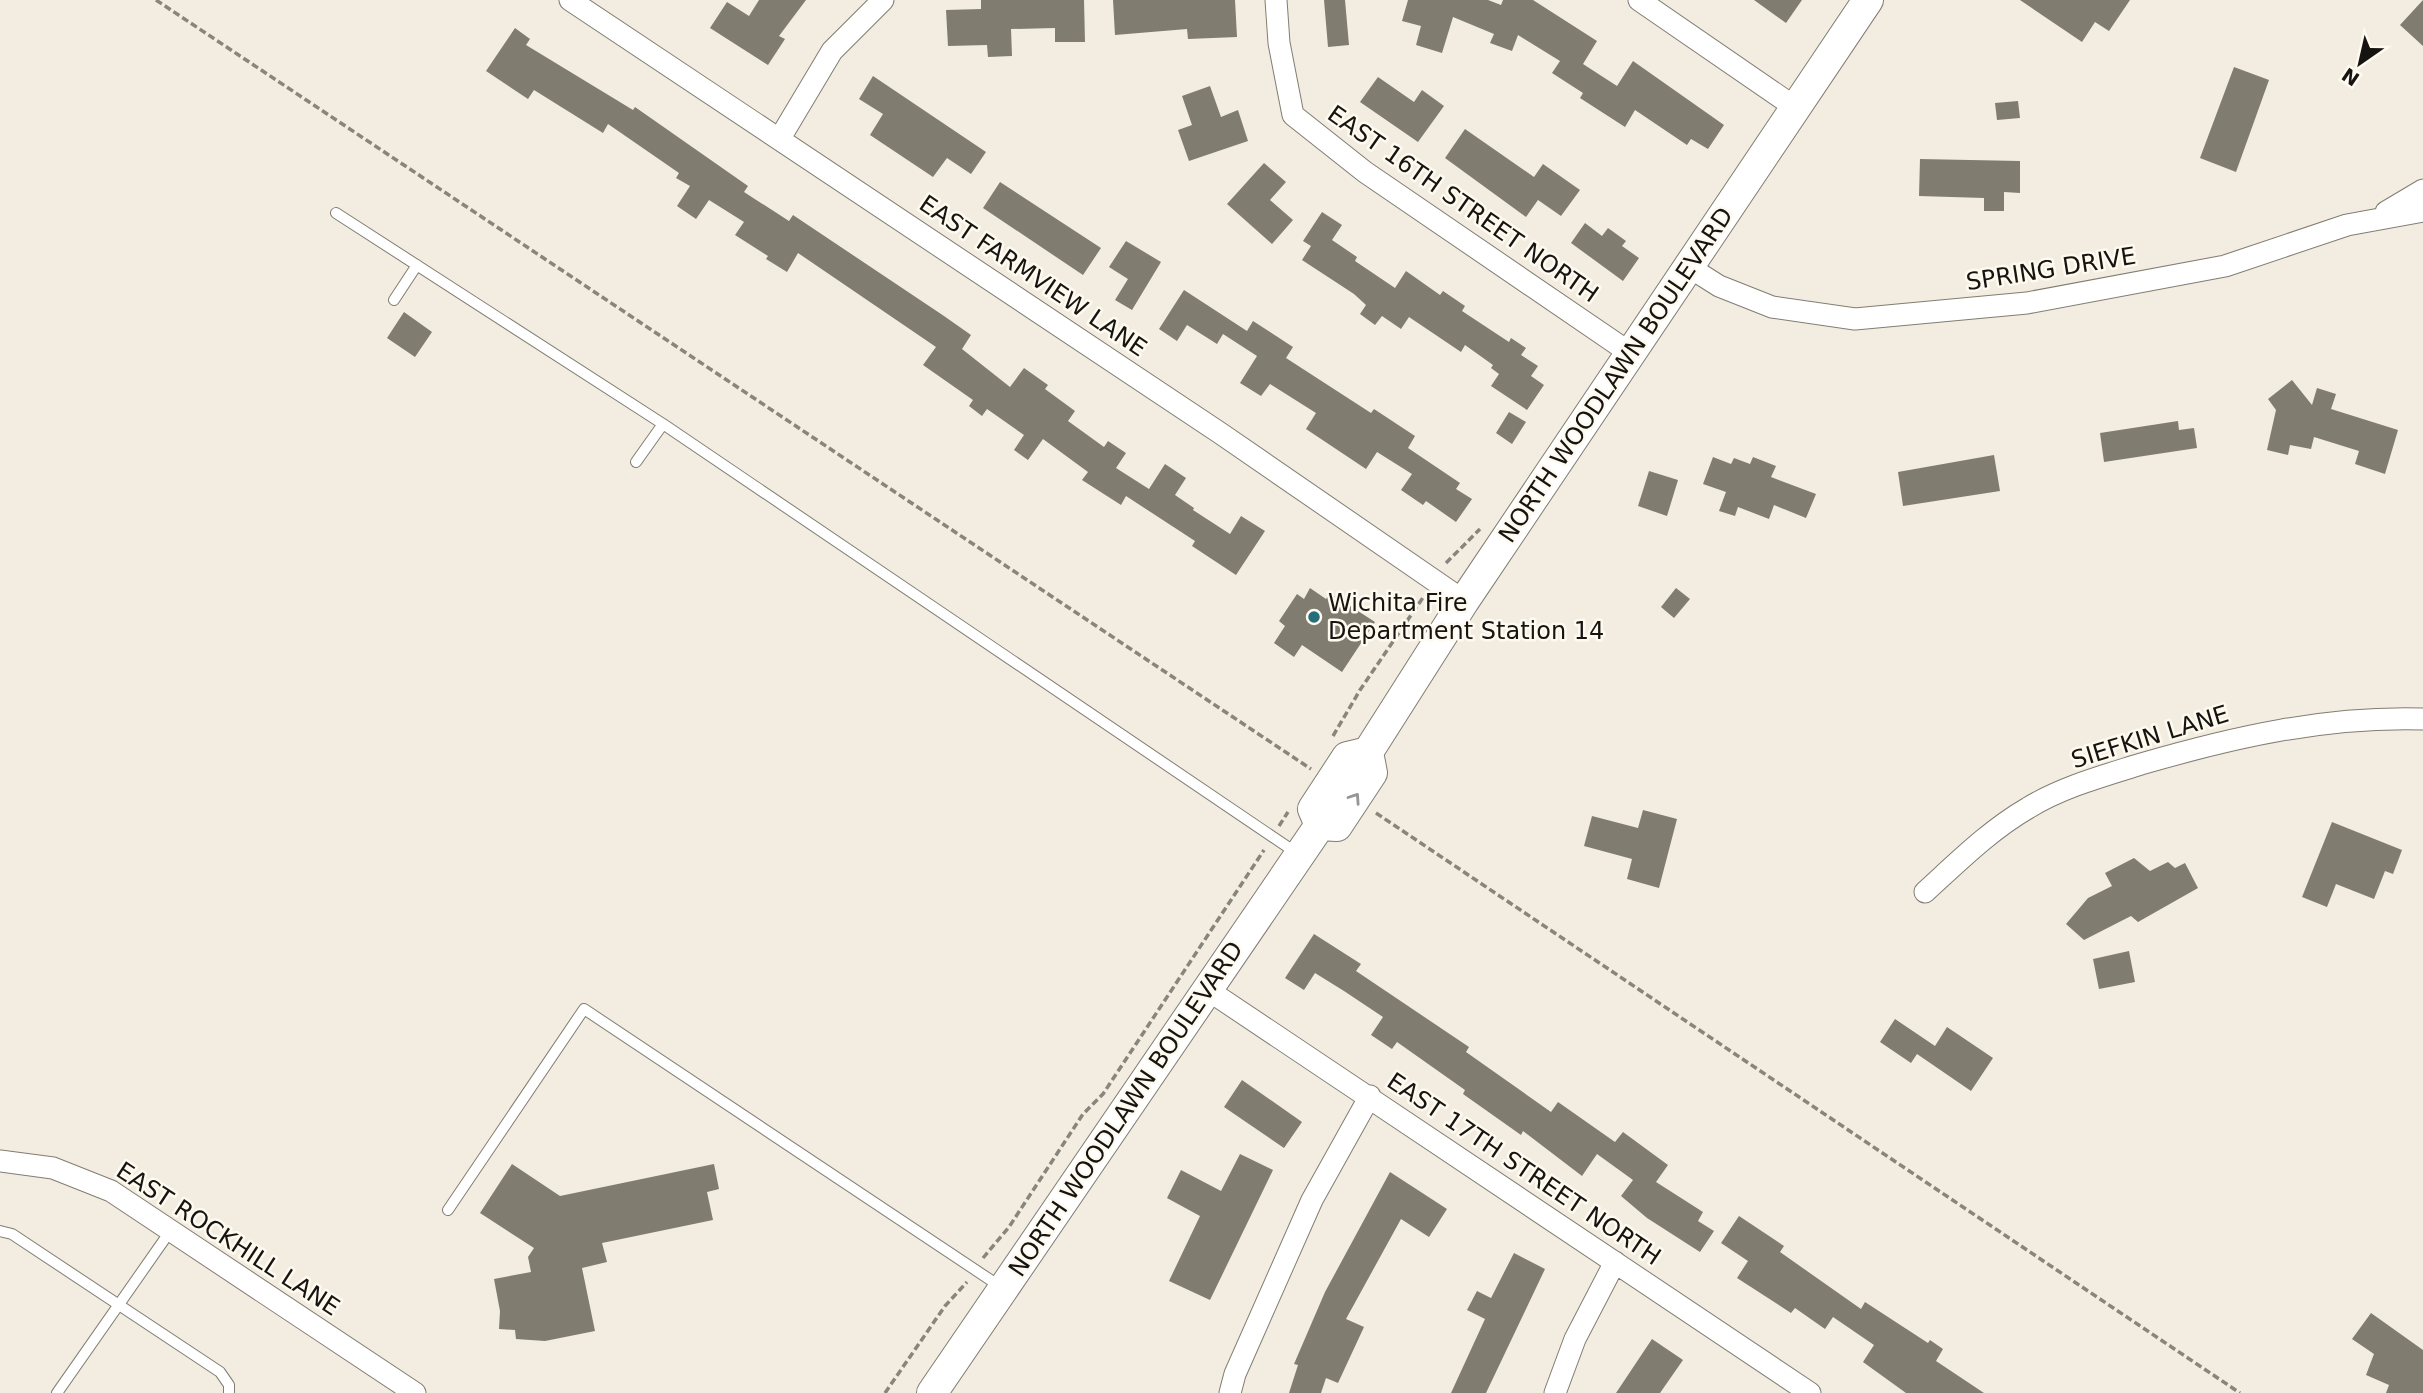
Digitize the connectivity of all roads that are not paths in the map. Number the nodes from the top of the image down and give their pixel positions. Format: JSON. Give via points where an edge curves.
{"nodes":[{"id":1,"x":570,"y":0,"type":"edge"},
{"id":2,"x":883,"y":0,"type":"edge"},
{"id":3,"x":1276,"y":0,"type":"edge"},
{"id":4,"x":1639,"y":0,"type":"edge"},
{"id":5,"x":1868,"y":0,"type":"edge"},
{"id":6,"x":1796,"y":108,"type":"junction"},
{"id":7,"x":780,"y":138,"type":"junction"},
{"id":8,"x":2423,"y":190,"type":"edge"},
{"id":9,"x":2423,"y":211,"type":"edge"},
{"id":10,"x":336,"y":213,"type":"dead end"},
{"id":11,"x":2347,"y":225,"type":"junction"},
{"id":12,"x":417,"y":265,"type":"junction"},
{"id":13,"x":1689,"y":267,"type":"junction"},
{"id":14,"x":394,"y":300,"type":"dead end"},
{"id":15,"x":1630,"y":353,"type":"junction"},
{"id":16,"x":663,"y":424,"type":"junction"},
{"id":17,"x":636,"y":462,"type":"dead end"},
{"id":18,"x":1464,"y":601,"type":"junction"},
{"id":19,"x":2423,"y":719,"type":"edge"},
{"id":20,"x":1300,"y":856,"type":"junction"},
{"id":21,"x":1925,"y":892,"type":"dead end"},
{"id":22,"x":1208,"y":990,"type":"junction"},
{"id":23,"x":1370,"y":1096,"type":"junction"},
{"id":24,"x":0,"y":1161,"type":"edge"},
{"id":25,"x":449,"y":1210,"type":"dead end"},
{"id":26,"x":171,"y":1230,"type":"junction"},
{"id":27,"x":0,"y":1231,"type":"edge"},
{"id":28,"x":1615,"y":1262,"type":"junction"},
{"id":29,"x":1003,"y":1288,"type":"junction"},
{"id":30,"x":119,"y":1305,"type":"junction"},
{"id":31,"x":57,"y":1393,"type":"edge"},
{"id":32,"x":229,"y":1393,"type":"edge"},
{"id":33,"x":415,"y":1393,"type":"edge"},
{"id":34,"x":932,"y":1393,"type":"edge"},
{"id":35,"x":1230,"y":1393,"type":"edge"},
{"id":36,"x":1555,"y":1393,"type":"edge"},
{"id":37,"x":1810,"y":1393,"type":"edge"}],
"edges":[{"from":1,"to":7,"type":"street","name":"EAST FARMVIEW LANE"},
{"from":2,"to":7,"type":"street","via":[[832,51]]},
{"from":3,"to":15,"type":"street","name":"EAST 16TH STREET NORTH","via":[[1293,114],[1365,172]]},
{"from":4,"to":6,"type":"street"},
{"from":5,"to":6,"type":"main road","name":"NORTH WOODLAWN BOULEVARD"},
{"from":6,"to":13,"type":"main road","name":"NORTH WOODLAWN BOULEVARD"},
{"from":7,"to":18,"type":"street","name":"EAST FARMVIEW LANE"},
{"from":8,"to":11,"type":"street","via":[[2386,212]]},
{"from":9,"to":11,"type":"street","name":"SPRING DRIVE"},
{"from":10,"to":12,"type":"lane"},
{"from":11,"to":13,"type":"street","name":"SPRING DRIVE","via":[[2225,266],[2027,303],[1855,319],[1772,307],[1719,286]]},
{"from":12,"to":14,"type":"lane"},
{"from":12,"to":16,"type":"lane"},
{"from":13,"to":15,"type":"main road","name":"NORTH WOODLAWN BOULEVARD"},
{"from":15,"to":18,"type":"main road","name":"NORTH WOODLAWN BOULEVARD"},
{"from":16,"to":17,"type":"lane"},
{"from":16,"to":20,"type":"lane"},
{"from":18,"to":20,"type":"main road","name":"NORTH WOODLAWN BOULEVARD","via":[[1368,752],[1372,773],[1337,826],[1320,825]]},
{"from":19,"to":21,"type":"street","name":"SIEFKIN LANE","via":[[2313,724],[2226,739],[2088,780],[2028,807],[1981,841]]},
{"from":20,"to":22,"type":"main road","name":"NORTH WOODLAWN BOULEVARD"},
{"from":22,"to":23,"type":"street","name":"EAST 17TH STREET NORTH"},
{"from":22,"to":29,"type":"main road","name":"NORTH WOODLAWN BOULEVARD"},
{"from":23,"to":28,"type":"street","name":"EAST 17TH STREET NORTH"},
{"from":23,"to":35,"type":"street","via":[[1312,1200]]},
{"from":24,"to":26,"type":"street","name":"EAST ROCKHILL LANE","via":[[52,1168],[111,1191]]},
{"from":25,"to":29,"type":"lane","via":[[584,1009]]},
{"from":26,"to":30,"type":"lane"},
{"from":26,"to":33,"type":"street","name":"EAST ROCKHILL LANE"},
{"from":27,"to":30,"type":"lane","via":[[12,1234]]},
{"from":28,"to":36,"type":"street","via":[[1575,1339]]},
{"from":28,"to":37,"type":"street","name":"EAST 17TH STREET NORTH"},
{"from":29,"to":34,"type":"main road","name":"NORTH WOODLAWN BOULEVARD"},
{"from":30,"to":31,"type":"lane"},
{"from":30,"to":32,"type":"lane","via":[[220,1373]]}]}
